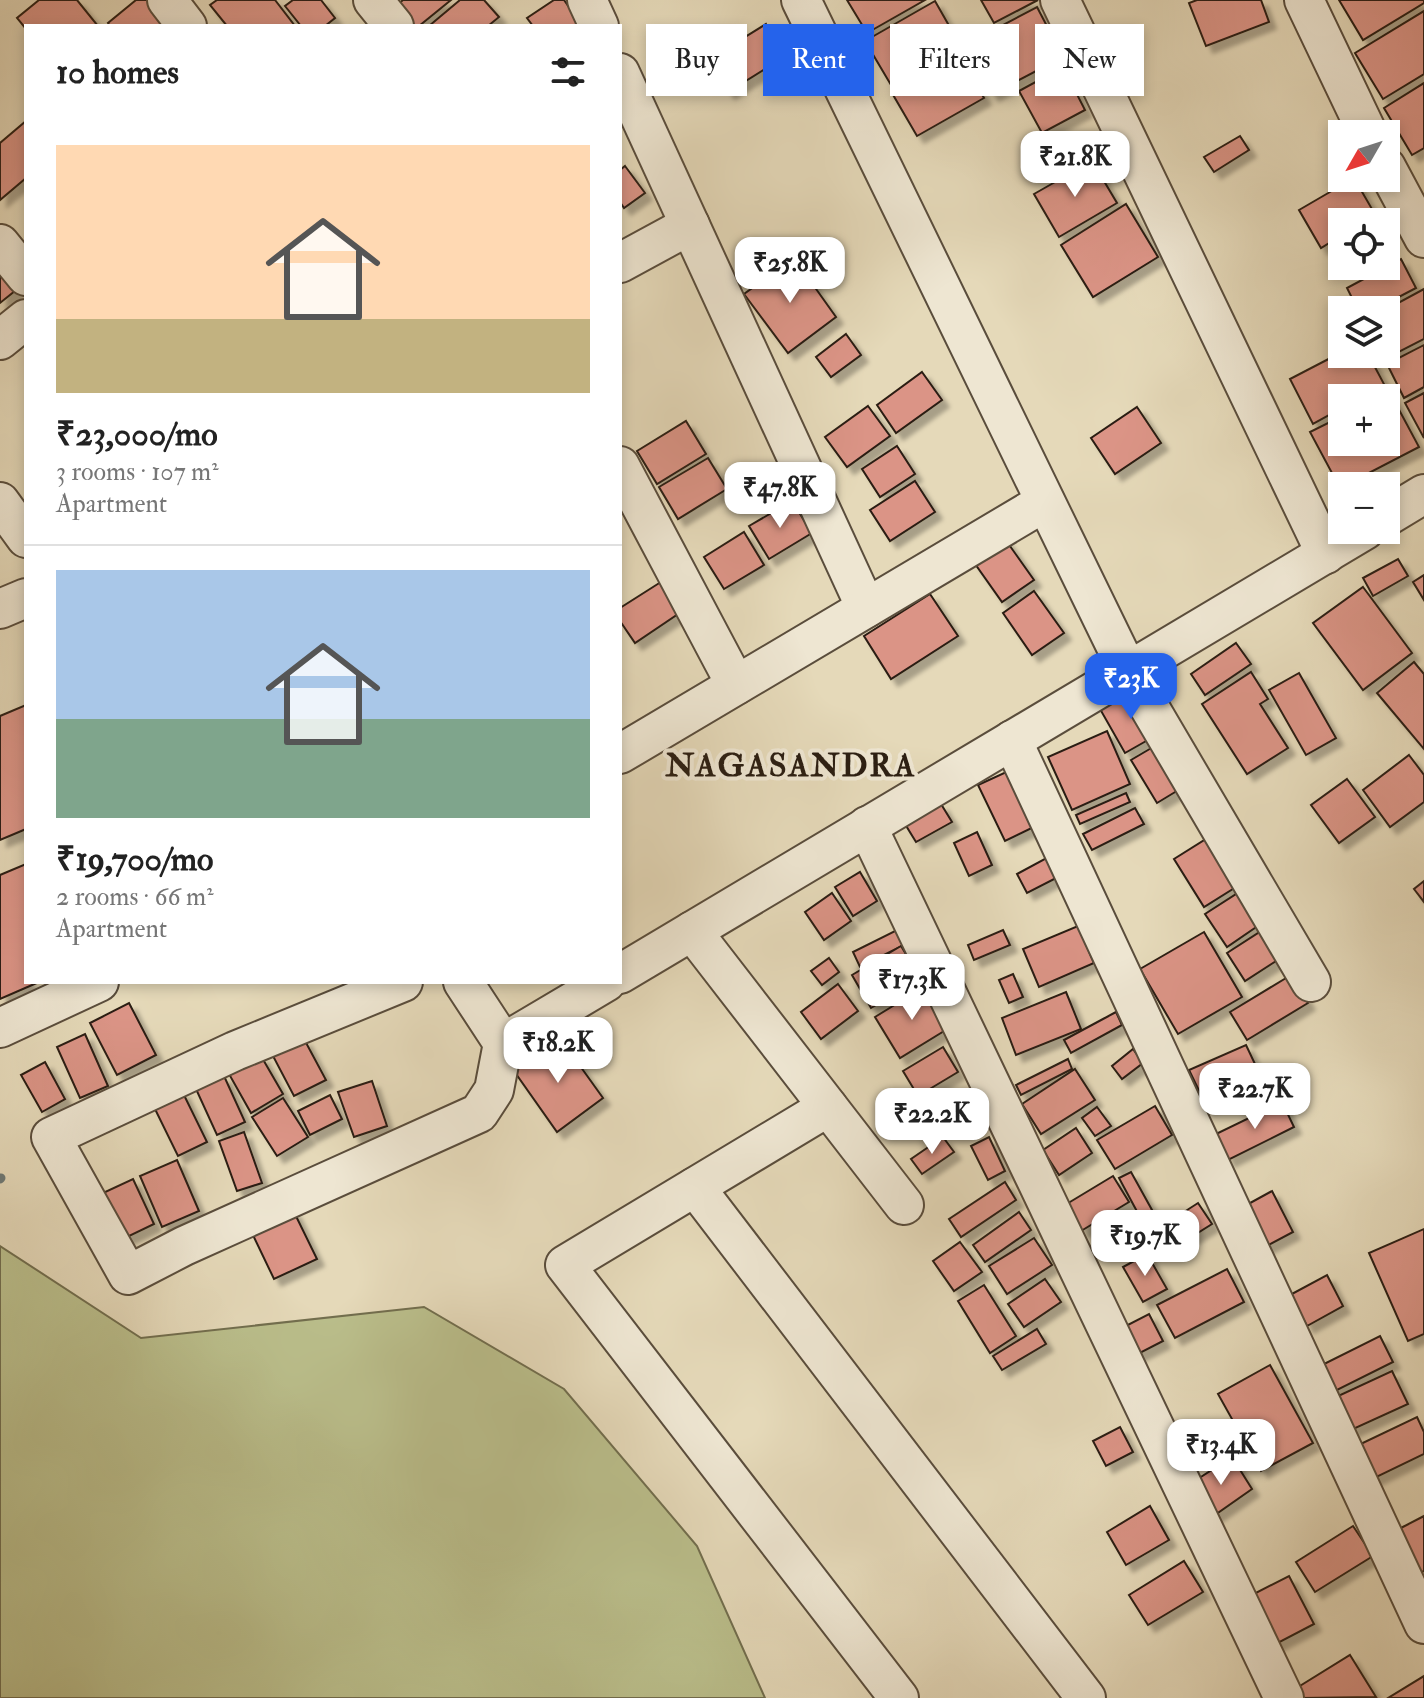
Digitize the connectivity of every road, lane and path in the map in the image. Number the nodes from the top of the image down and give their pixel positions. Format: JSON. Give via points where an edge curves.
{"nodes":[{"id":1,"x":167,"y":0,"type":"edge"},
{"id":2,"x":587,"y":0,"type":"edge"},
{"id":3,"x":801,"y":0,"type":"edge"},
{"id":4,"x":1060,"y":0,"type":"edge"},
{"id":5,"x":1304,"y":0,"type":"edge"},
{"id":6,"x":185,"y":24,"type":"edge"},
{"id":7,"x":598,"y":24,"type":"edge"},
{"id":8,"x":622,"y":77,"type":"edge"},
{"id":9,"x":1361,"y":120,"type":"edge"},
{"id":10,"x":1399,"y":192,"type":"edge"},
{"id":11,"x":690,"y":225,"type":"junction"},
{"id":12,"x":1424,"y":238,"type":"edge"},
{"id":13,"x":0,"y":244,"type":"edge"},
{"id":14,"x":622,"y":262,"type":"edge"},
{"id":15,"x":24,"y":274,"type":"edge"},
{"id":16,"x":24,"y":321,"type":"edge"},
{"id":17,"x":0,"y":340,"type":"edge"},
{"id":18,"x":622,"y":470,"type":"edge"},
{"id":19,"x":1424,"y":494,"type":"edge"},
{"id":20,"x":0,"y":502,"type":"edge"},
{"id":21,"x":1045,"y":502,"type":"junction"},
{"id":22,"x":1400,"y":509,"type":"edge"},
{"id":23,"x":24,"y":535,"type":"edge"},
{"id":24,"x":1342,"y":544,"type":"edge"},
{"id":25,"x":1326,"y":554,"type":"junction"},
{"id":26,"x":866,"y":608,"type":"junction"},
{"id":27,"x":1128,"y":671,"type":"junction"},
{"id":28,"x":736,"y":685,"type":"junction"},
{"id":29,"x":1012,"y":740,"type":"junction"},
{"id":30,"x":622,"y":753,"type":"edge"},
{"id":31,"x":867,"y":826,"type":"junction"},
{"id":32,"x":692,"y":931,"type":"junction"},
{"id":33,"x":622,"y":973,"type":"edge"},
{"id":34,"x":1311,"y":982,"type":"dead end"},
{"id":35,"x":95,"y":984,"type":"edge"},
{"id":36,"x":398,"y":984,"type":"edge"},
{"id":37,"x":464,"y":984,"type":"edge"},
{"id":38,"x":603,"y":984,"type":"edge"},
{"id":39,"x":0,"y":1028,"type":"edge"},
{"id":40,"x":503,"y":1043,"type":"junction"},
{"id":41,"x":828,"y":1107,"type":"junction"},
{"id":42,"x":695,"y":1187,"type":"junction"},
{"id":43,"x":904,"y":1205,"type":"dead end"},
{"id":44,"x":1424,"y":1624,"type":"edge"},
{"id":45,"x":1073,"y":1693,"type":"edge"},
{"id":46,"x":899,"y":1698,"type":"edge"},
{"id":47,"x":1284,"y":1698,"type":"edge"}],
"edges":[{"from":1,"to":6,"type":"street"},
{"from":2,"to":7,"type":"street"},
{"from":3,"to":21,"type":"street"},
{"from":4,"to":25,"type":"street"},
{"from":5,"to":9,"type":"street"},
{"from":8,"to":11,"type":"street"},
{"from":10,"to":12,"type":"street"},
{"from":11,"to":14,"type":"street"},
{"from":11,"to":26,"type":"street"},
{"from":13,"to":15,"type":"street"},
{"from":16,"to":17,"type":"street"},
{"from":18,"to":28,"type":"street"},
{"from":19,"to":22,"type":"street"},
{"from":20,"to":23,"type":"street"},
{"from":21,"to":26,"type":"street"},
{"from":21,"to":27,"type":"street"},
{"from":24,"to":25,"type":"street"},
{"from":25,"to":27,"type":"street"},
{"from":26,"to":28,"type":"street"},
{"from":27,"to":29,"type":"street"},
{"from":27,"to":34,"type":"street"},
{"from":28,"to":30,"type":"street"},
{"from":29,"to":31,"type":"street"},
{"from":29,"to":44,"type":"street"},
{"from":31,"to":32,"type":"street"},
{"from":31,"to":47,"type":"street"},
{"from":32,"to":33,"type":"street"},
{"from":32,"to":41,"type":"street"},
{"from":35,"to":39,"type":"street"},
{"from":36,"to":40,"type":"street","via":[[235,1051],[51,1137],[128,1275],[479,1113],[494,1090]]},
{"from":37,"to":40,"type":"street"},
{"from":38,"to":40,"type":"street"},
{"from":41,"to":42,"type":"street"},
{"from":41,"to":43,"type":"street"},
{"from":42,"to":45,"type":"street"},
{"from":42,"to":46,"type":"street","via":[[565,1265]]}]}
